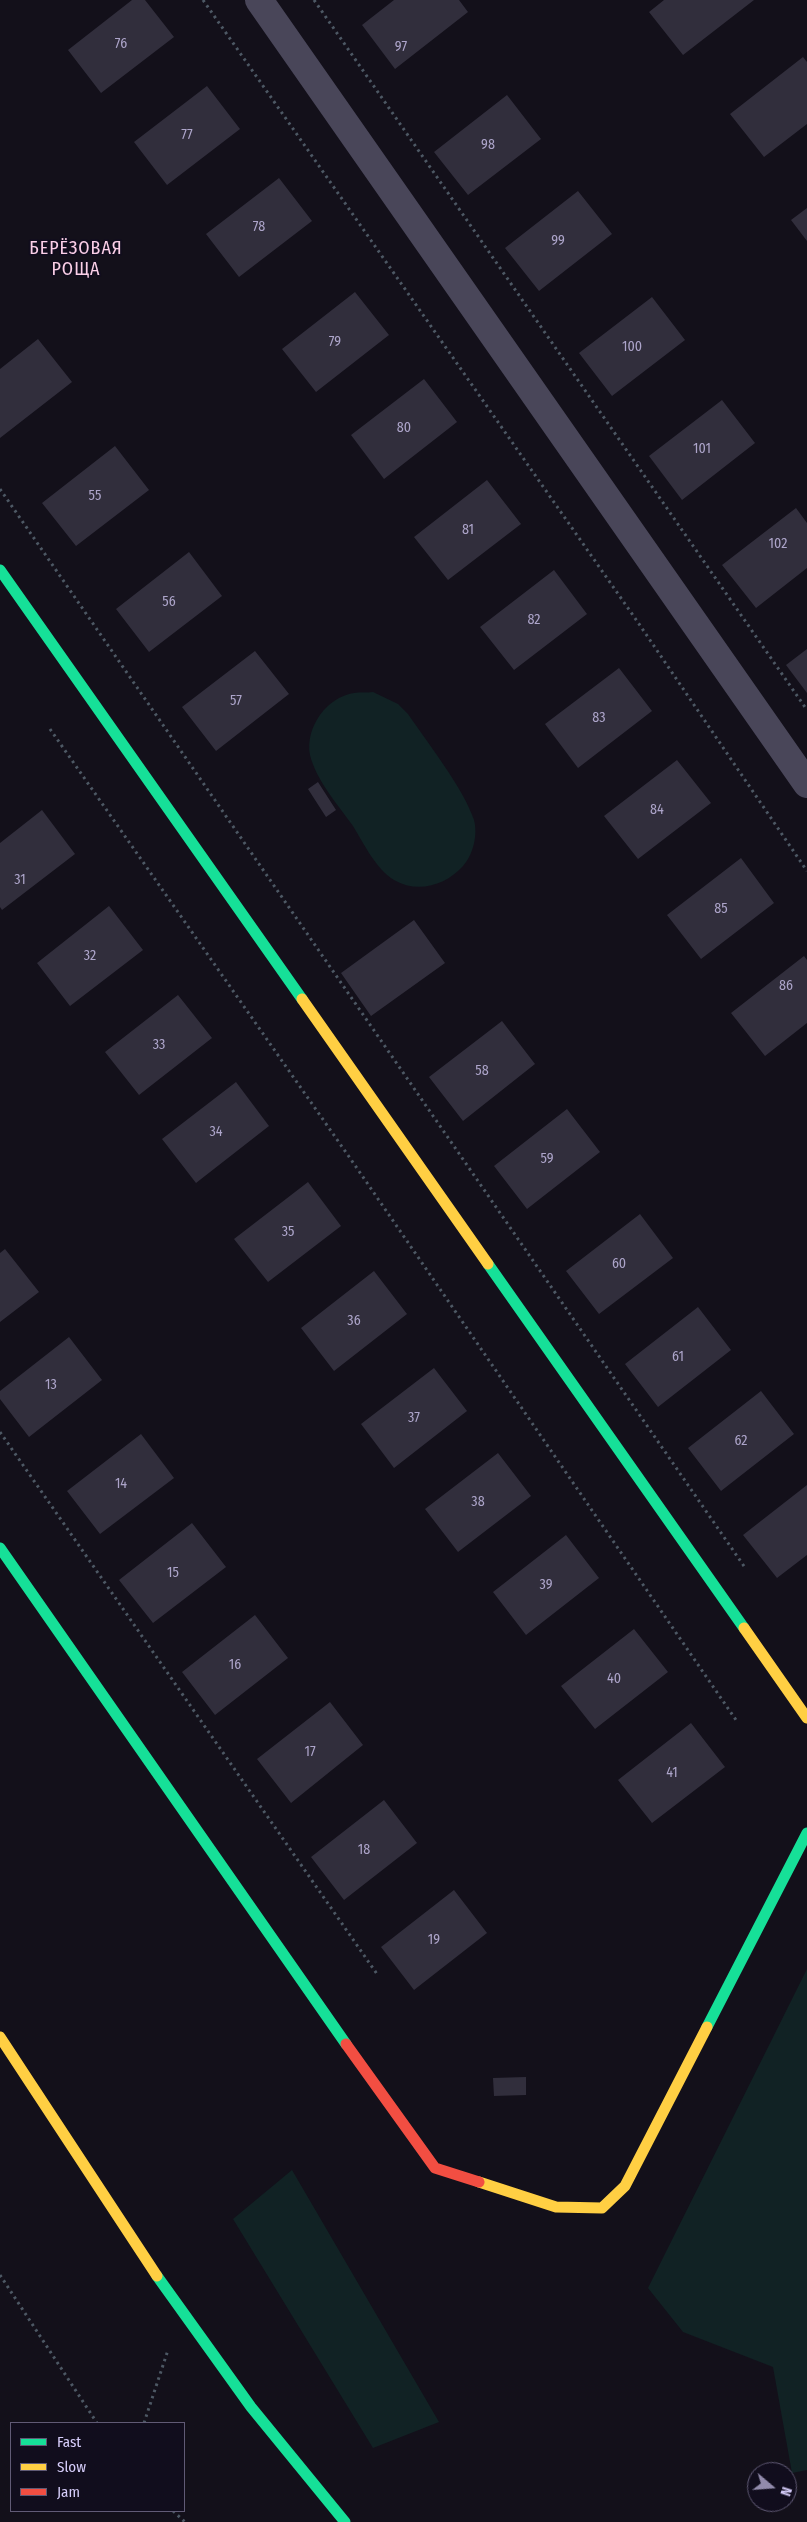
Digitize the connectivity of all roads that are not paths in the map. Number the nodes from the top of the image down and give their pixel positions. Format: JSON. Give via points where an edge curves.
{"nodes":[{"id":1,"x":259,"y":0,"type":"edge"},
{"id":2,"x":0,"y":570,"type":"edge"},
{"id":3,"x":807,"y":784,"type":"edge"},
{"id":4,"x":0,"y":1548,"type":"edge"},
{"id":5,"x":807,"y":1718,"type":"edge"},
{"id":6,"x":807,"y":1833,"type":"edge"},
{"id":7,"x":0,"y":2037,"type":"edge"},
{"id":8,"x":345,"y":2522,"type":"edge"}],
"edges":[{"from":1,"to":3,"type":"street"},
{"from":2,"to":5,"type":"street"},
{"from":4,"to":6,"type":"street","via":[[435,2168],[556,2207],[602,2208],[625,2186]]},
{"from":7,"to":8,"type":"street","via":[[183,2314],[306,2478]]}]}
